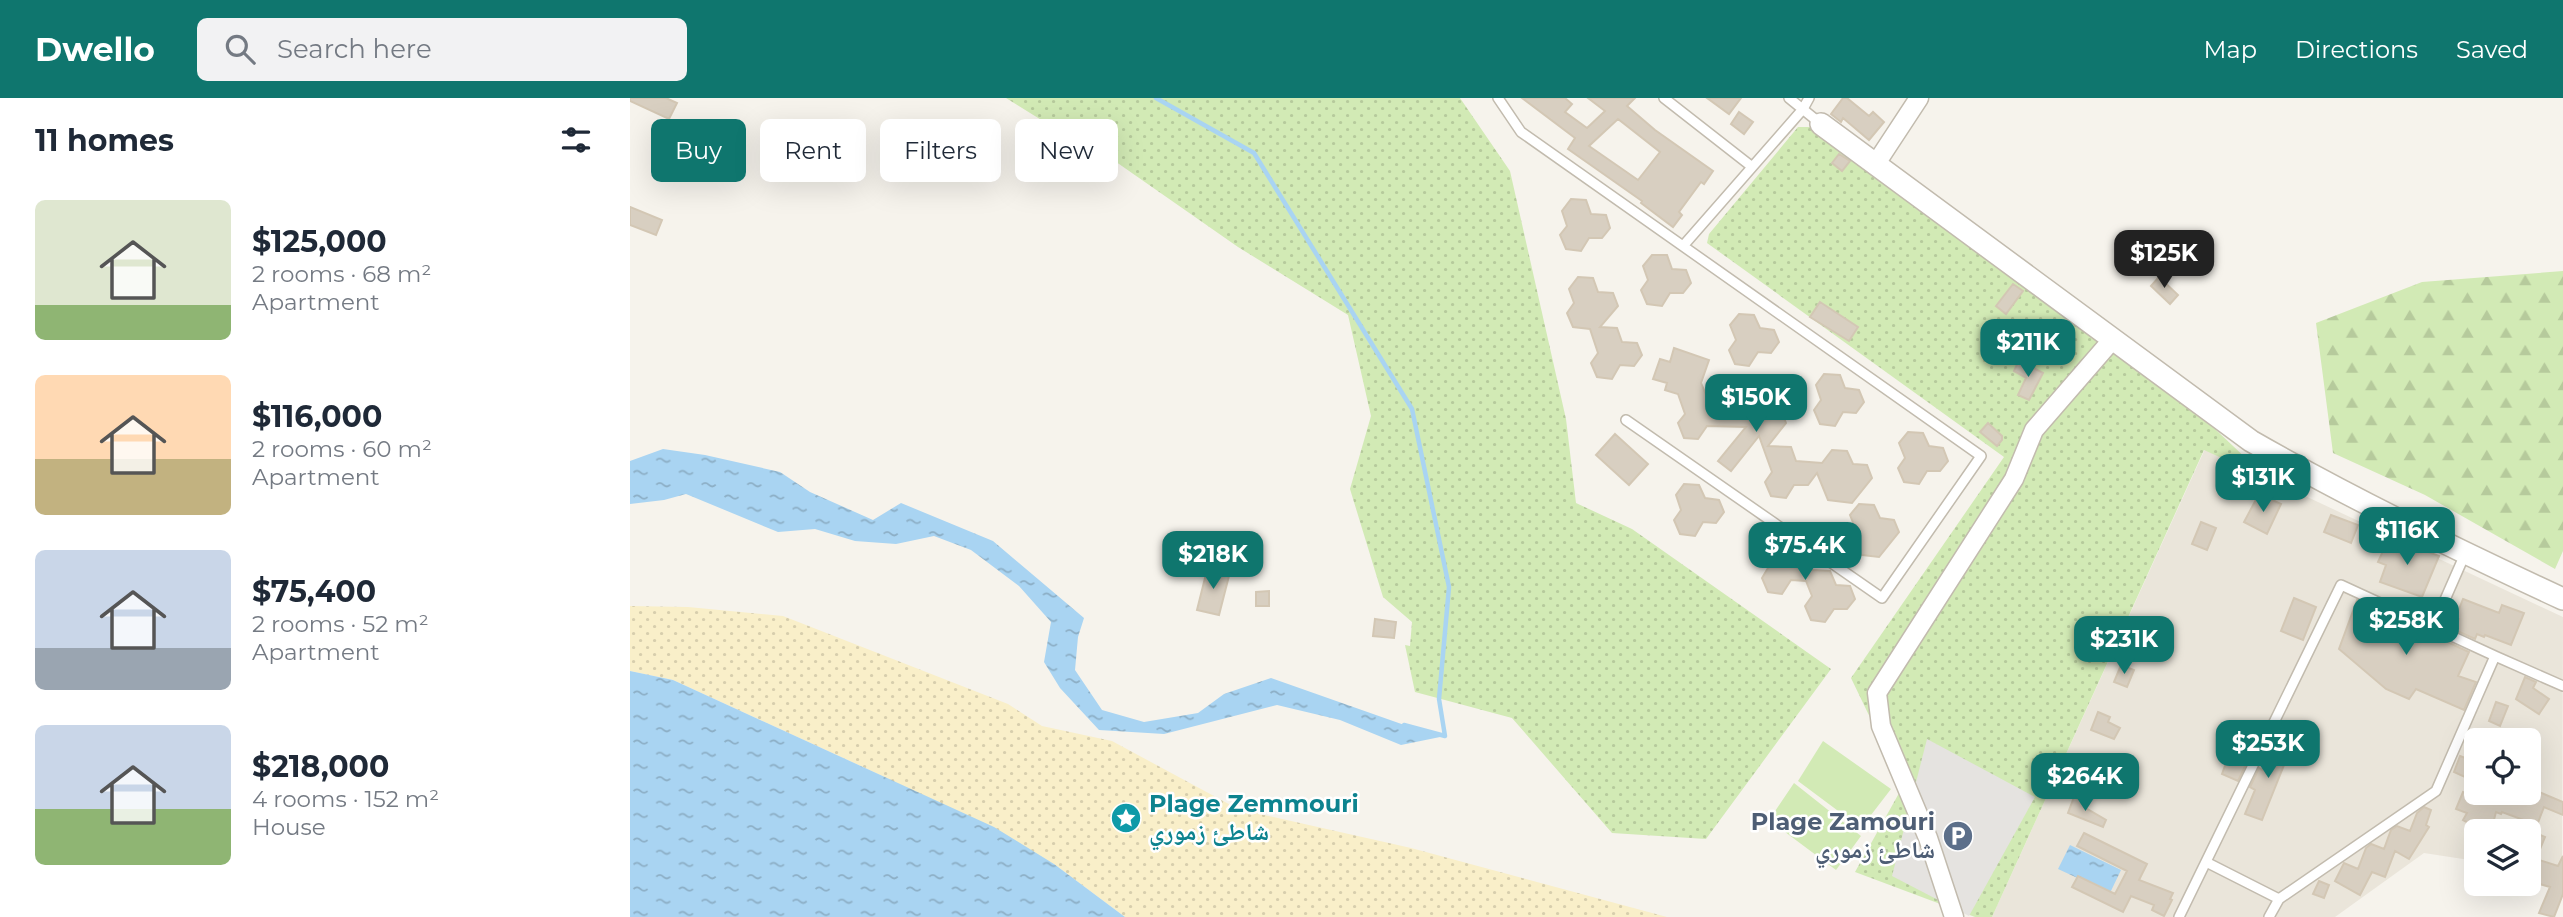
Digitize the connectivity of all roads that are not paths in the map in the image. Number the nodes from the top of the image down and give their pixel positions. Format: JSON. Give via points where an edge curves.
{"nodes":[{"id":1,"x":1498,"y":98,"type":"edge"},
{"id":2,"x":1664,"y":98,"type":"edge"},
{"id":3,"x":1789,"y":98,"type":"edge"},
{"id":4,"x":1809,"y":98,"type":"edge"},
{"id":5,"x":1919,"y":98,"type":"edge"},
{"id":6,"x":1803,"y":109,"type":"junction"},
{"id":7,"x":1821,"y":124,"type":"joint"},
{"id":8,"x":1875,"y":165,"type":"junction"},
{"id":9,"x":1751,"y":166,"type":"junction"},
{"id":10,"x":1683,"y":246,"type":"junction"},
{"id":11,"x":2112,"y":340,"type":"junction"},
{"id":12,"x":1626,"y":420,"type":"dead end"},
{"id":13,"x":2465,"y":554,"type":"junction"},
{"id":14,"x":2563,"y":599,"type":"edge"},
{"id":15,"x":2433,"y":627,"type":"junction"},
{"id":16,"x":2495,"y":656,"type":"junction"},
{"id":17,"x":2563,"y":686,"type":"edge"},
{"id":18,"x":2206,"y":862,"type":"junction"},
{"id":19,"x":2279,"y":899,"type":"junction"},
{"id":20,"x":1954,"y":917,"type":"edge"},
{"id":21,"x":2179,"y":917,"type":"edge"},
{"id":22,"x":2269,"y":917,"type":"edge"}],
"edges":[{"from":1,"to":10,"type":"lane","via":[[1521,132]]},
{"from":2,"to":9,"type":"lane"},
{"from":3,"to":6,"type":"lane"},
{"from":4,"to":6,"type":"lane"},
{"from":5,"to":8,"type":"street"},
{"from":6,"to":7,"type":"lane"},
{"from":6,"to":9,"type":"lane"},
{"from":7,"to":8,"type":"street"},
{"from":8,"to":11,"type":"street"},
{"from":9,"to":10,"type":"lane"},
{"from":10,"to":12,"type":"lane","via":[[1981,456],[1882,598]]},
{"from":11,"to":13,"type":"street","via":[[2251,441]]},
{"from":11,"to":20,"type":"street","via":[[2034,430],[2014,479],[1877,693],[1881,726],[1928,838]]},
{"from":13,"to":14,"type":"street"},
{"from":13,"to":15,"type":"lane"},
{"from":15,"to":16,"type":"lane"},
{"from":15,"to":18,"type":"lane","via":[[2341,585]]},
{"from":16,"to":17,"type":"lane"},
{"from":16,"to":19,"type":"lane","via":[[2436,791]]},
{"from":18,"to":19,"type":"lane"},
{"from":18,"to":21,"type":"lane"},
{"from":19,"to":22,"type":"lane"}]}
